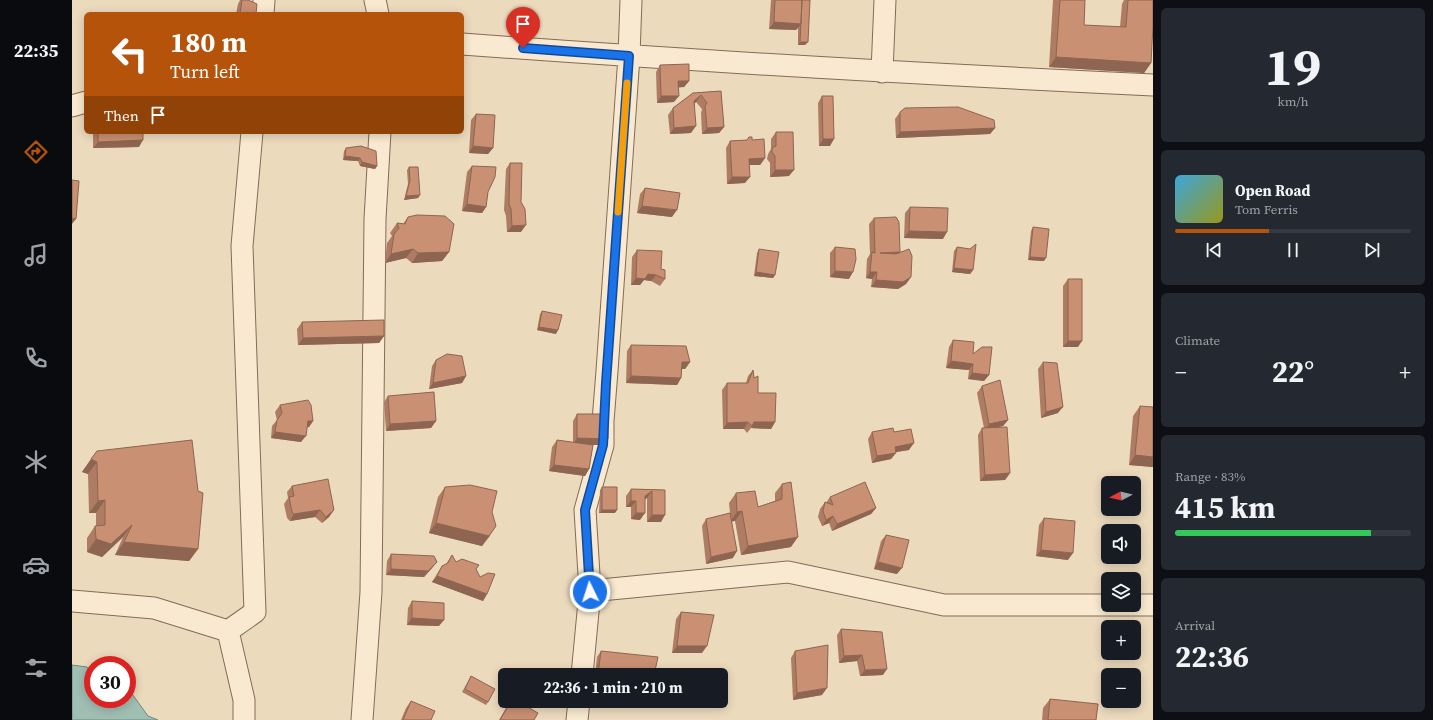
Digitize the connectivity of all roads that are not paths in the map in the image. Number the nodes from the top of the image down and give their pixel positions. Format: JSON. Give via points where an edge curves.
{"nodes":[{"id":1,"x":264,"y":0,"type":"edge"},
{"id":2,"x":375,"y":0,"type":"edge"},
{"id":3,"x":631,"y":0,"type":"edge"},
{"id":4,"x":885,"y":0,"type":"edge"},
{"id":5,"x":263,"y":12,"type":"edge"},
{"id":6,"x":378,"y":12,"type":"edge"},
{"id":7,"x":464,"y":44,"type":"edge"},
{"id":8,"x":629,"y":56,"type":"junction"},
{"id":9,"x":882,"y":72,"type":"junction"},
{"id":10,"x":1153,"y":85,"type":"edge"},
{"id":11,"x":84,"y":103,"type":"edge"},
{"id":12,"x":72,"y":106,"type":"edge"},
{"id":13,"x":252,"y":134,"type":"edge"},
{"id":14,"x":380,"y":134,"type":"edge"},
{"id":15,"x":590,"y":592,"type":"junction"},
{"id":16,"x":72,"y":601,"type":"edge"},
{"id":17,"x":1153,"y":605,"type":"edge"},
{"id":18,"x":228,"y":631,"type":"junction"},
{"id":19,"x":583,"y":668,"type":"edge"},
{"id":20,"x":578,"y":708,"type":"edge"},
{"id":21,"x":244,"y":720,"type":"edge"},
{"id":22,"x":362,"y":720,"type":"edge"},
{"id":23,"x":577,"y":720,"type":"edge"}],
"edges":[{"from":1,"to":5,"type":"street"},
{"from":2,"to":6,"type":"street"},
{"from":3,"to":8,"type":"street"},
{"from":4,"to":9,"type":"street"},
{"from":7,"to":8,"type":"street"},
{"from":8,"to":9,"type":"street"},
{"from":8,"to":15,"type":"street","via":[[603,445],[585,510]]},
{"from":9,"to":10,"type":"street"},
{"from":11,"to":12,"type":"street"},
{"from":13,"to":18,"type":"street","via":[[242,246],[255,612]]},
{"from":14,"to":22,"type":"street","via":[[375,219],[371,592]]},
{"from":15,"to":17,"type":"street","via":[[788,572],[944,605]]},
{"from":15,"to":19,"type":"street"},
{"from":16,"to":18,"type":"street","via":[[154,608]]},
{"from":18,"to":21,"type":"street","via":[[244,700]]},
{"from":20,"to":23,"type":"street"}]}
